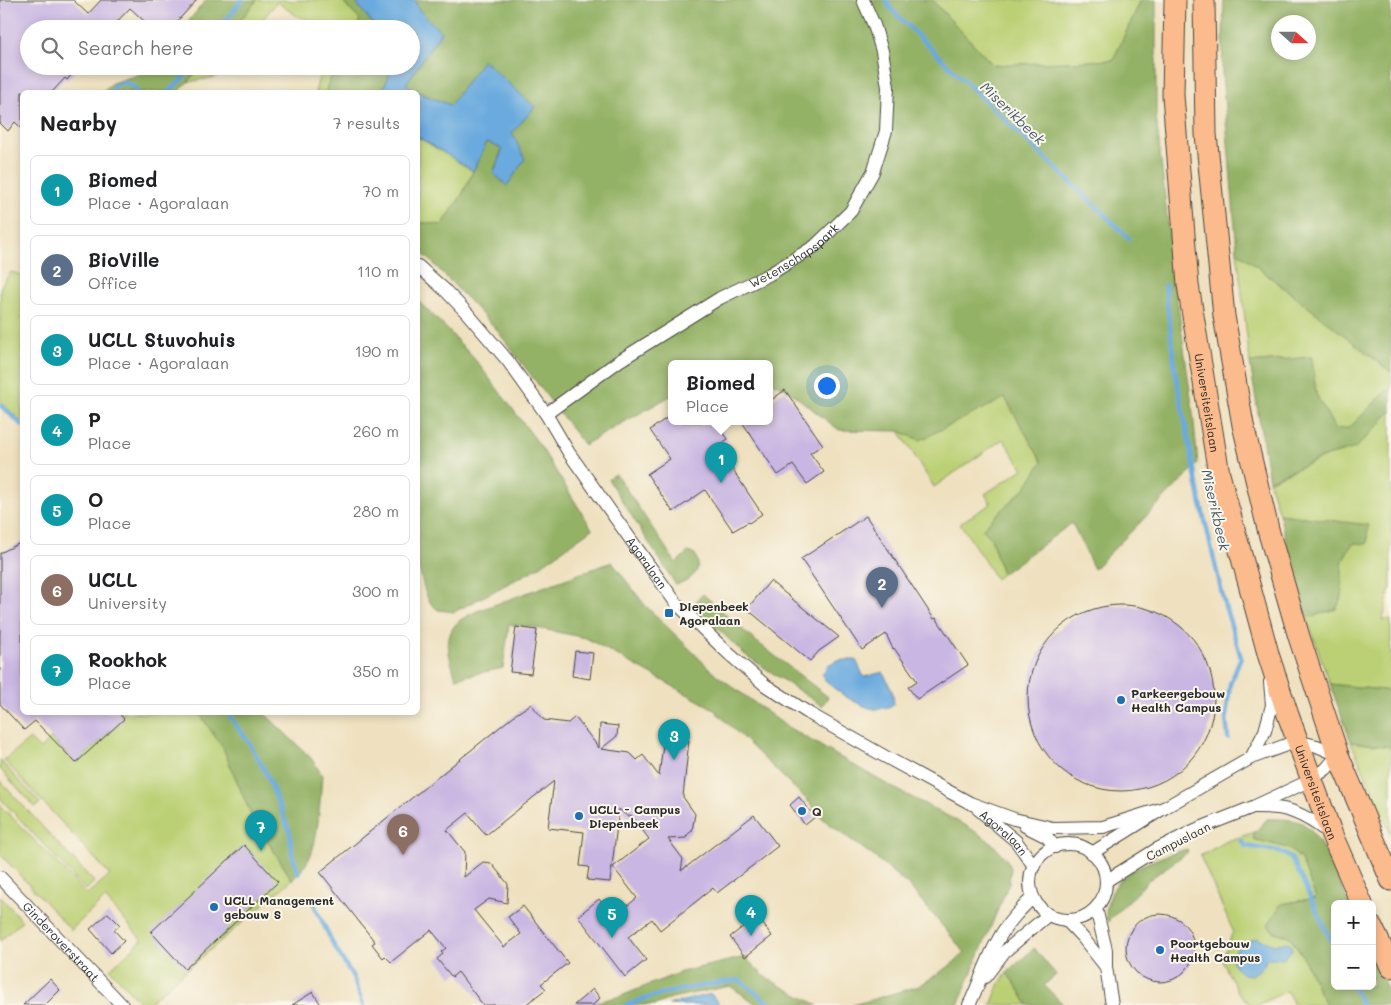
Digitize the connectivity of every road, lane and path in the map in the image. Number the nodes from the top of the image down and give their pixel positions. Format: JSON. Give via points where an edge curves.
{"nodes":[{"id":1,"x":862,"y":0,"type":"edge"},
{"id":2,"x":1175,"y":0,"type":"edge"},
{"id":3,"x":1204,"y":0,"type":"edge"},
{"id":4,"x":420,"y":268,"type":"edge"},
{"id":5,"x":546,"y":414,"type":"junction"},
{"id":6,"x":1269,"y":657,"type":"junction"},
{"id":7,"x":1297,"y":741,"type":"junction"},
{"id":8,"x":1338,"y":755,"type":"junction"},
{"id":9,"x":1251,"y":758,"type":"junction"},
{"id":10,"x":1312,"y":780,"type":"junction"},
{"id":11,"x":970,"y":803,"type":"junction"},
{"id":12,"x":1253,"y":807,"type":"junction"},
{"id":13,"x":1164,"y":808,"type":"junction"},
{"id":14,"x":1014,"y":818,"type":"junction"},
{"id":15,"x":1332,"y":835,"type":"junction"},
{"id":16,"x":1055,"y":847,"type":"junction"},
{"id":17,"x":1092,"y":853,"type":"junction"},
{"id":18,"x":1034,"y":866,"type":"junction"},
{"id":19,"x":0,"y":877,"type":"edge"},
{"id":20,"x":1391,"y":880,"type":"edge"},
{"id":21,"x":1106,"y":881,"type":"junction"},
{"id":22,"x":1033,"y":897,"type":"junction"},
{"id":23,"x":1360,"y":900,"type":"edge"},
{"id":24,"x":1096,"y":908,"type":"junction"},
{"id":25,"x":1048,"y":915,"type":"junction"},
{"id":26,"x":1066,"y":920,"type":"junction"},
{"id":27,"x":1376,"y":935,"type":"edge"},
{"id":28,"x":1391,"y":966,"type":"edge"},
{"id":29,"x":1106,"y":967,"type":"junction"},
{"id":30,"x":978,"y":987,"type":"junction"},
{"id":31,"x":122,"y":1005,"type":"edge"},
{"id":32,"x":970,"y":1005,"type":"edge"},
{"id":33,"x":1112,"y":1005,"type":"edge"}],
"edges":[{"from":1,"to":5,"type":"street","name":"Wetenschapspark","via":[[882,51],[888,87],[886,131],[873,172],[851,211],[816,246],[770,274],[713,302],[619,361]]},
{"from":2,"to":6,"type":"highway","name":"Universiteitslaan","via":[[1173,95],[1188,285],[1219,474]]},
{"from":3,"to":8,"type":"highway","via":[[1207,143],[1224,316],[1243,425],[1269,533]]},
{"from":4,"to":5,"type":"street","name":"Agoralaan","via":[[467,313],[508,361]]},
{"from":5,"to":11,"type":"street","name":"Agoralaan","via":[[569,453],[676,602],[728,653],[766,685],[810,714]]},
{"from":6,"to":7,"type":"highway","name":"Universiteitslaan"},
{"from":6,"to":9,"type":"street","via":[[1272,705],[1265,731]]},
{"from":7,"to":8,"type":"street"},
{"from":7,"to":9,"type":"street"},
{"from":7,"to":10,"type":"highway","name":"Universiteitslaan"},
{"from":8,"to":10,"type":"street","name":"Campuslaan"},
{"from":8,"to":20,"type":"highway"},
{"from":9,"to":13,"type":"street"},
{"from":10,"to":12,"type":"street","name":"Campuslaan"},
{"from":10,"to":15,"type":"highway","name":"Universiteitslaan"},
{"from":11,"to":14,"type":"street","name":"Agoralaan"},
{"from":11,"to":18,"type":"street","name":"Agoralaan","via":[[1016,842]]},
{"from":12,"to":15,"type":"street","name":"Campuslaan","via":[[1284,809],[1319,825]]},
{"from":12,"to":21,"type":"street","name":"Campuslaan","via":[[1157,849]]},
{"from":13,"to":14,"type":"street","name":"Agoralaan","via":[[1103,827],[1053,828]]},
{"from":13,"to":17,"type":"street"},
{"from":14,"to":16,"type":"street","name":"Agoralaan","via":[[1047,837]]},
{"from":15,"to":23,"type":"highway","name":"Universiteitslaan"},
{"from":16,"to":17,"type":"street","via":[[1074,845]]},
{"from":16,"to":18,"type":"street","via":[[1042,854]]},
{"from":17,"to":21,"type":"street","via":[[1104,870]]},
{"from":18,"to":22,"type":"street","via":[[1031,881]]},
{"from":19,"to":31,"type":"street","name":"Ginderoverstraat"},
{"from":21,"to":24,"type":"street","via":[[1102,900]]},
{"from":22,"to":25,"type":"street"},
{"from":22,"to":30,"type":"street","via":[[998,939]]},
{"from":24,"to":26,"type":"street","via":[[1077,919]]},
{"from":24,"to":29,"type":"street","via":[[1106,950]]},
{"from":25,"to":26,"type":"street"},
{"from":25,"to":30,"type":"street","via":[[1004,952]]},
{"from":26,"to":29,"type":"street"},
{"from":27,"to":28,"type":"highway"},
{"from":29,"to":33,"type":"street"},
{"from":30,"to":32,"type":"street"}]}
